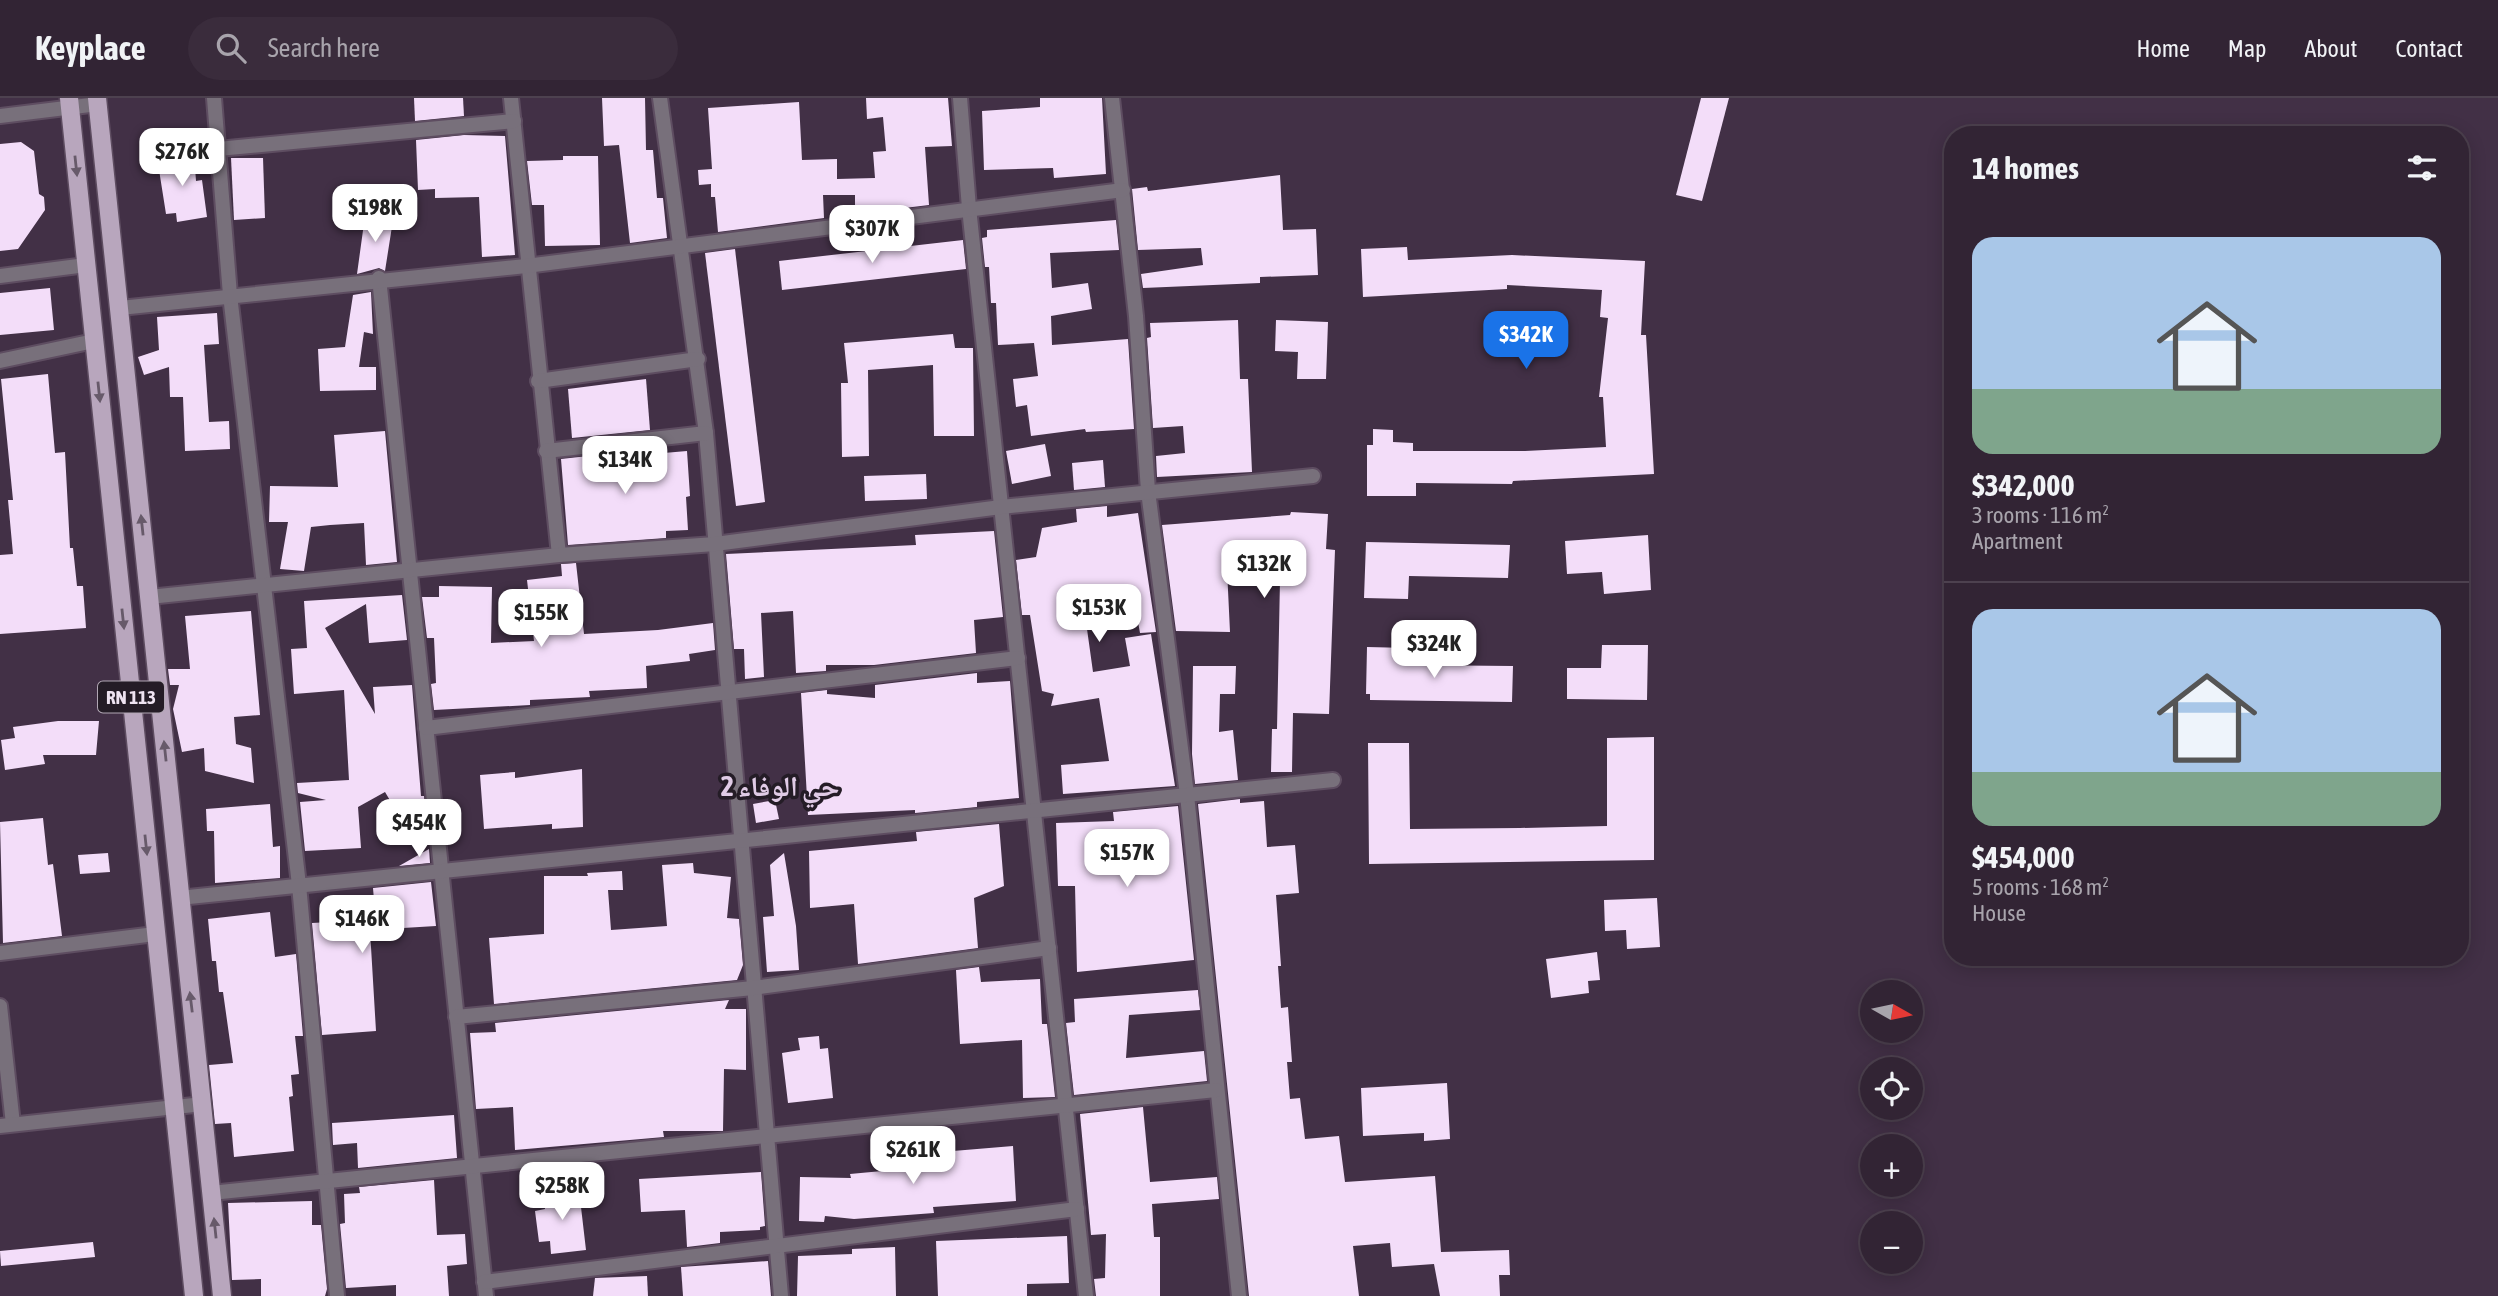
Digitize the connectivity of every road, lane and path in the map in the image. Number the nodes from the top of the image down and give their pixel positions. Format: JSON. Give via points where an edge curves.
{"nodes":[{"id":1,"x":214,"y":98,"type":"edge"},
{"id":2,"x":511,"y":98,"type":"edge"},
{"id":3,"x":660,"y":98,"type":"edge"},
{"id":4,"x":960,"y":98,"type":"edge"},
{"id":5,"x":1112,"y":98,"type":"edge"},
{"id":6,"x":97,"y":101,"type":"edge"},
{"id":7,"x":70,"y":103,"type":"edge"},
{"id":8,"x":0,"y":116,"type":"edge"},
{"id":9,"x":514,"y":121,"type":"junction"},
{"id":10,"x":218,"y":149,"type":"junction"},
{"id":11,"x":1123,"y":190,"type":"junction"},
{"id":12,"x":969,"y":208,"type":"junction"},
{"id":13,"x":682,"y":247,"type":"junction"},
{"id":14,"x":86,"y":265,"type":"junction"},
{"id":15,"x":526,"y":265,"type":"junction"},
{"id":16,"x":0,"y":276,"type":"edge"},
{"id":17,"x":379,"y":278,"type":"junction"},
{"id":18,"x":230,"y":295,"type":"junction"},
{"id":19,"x":120,"y":307,"type":"junction"},
{"id":20,"x":94,"y":341,"type":"junction"},
{"id":21,"x":698,"y":359,"type":"junction"},
{"id":22,"x":0,"y":361,"type":"edge"},
{"id":23,"x":538,"y":381,"type":"junction"},
{"id":24,"x":706,"y":433,"type":"junction"},
{"id":25,"x":546,"y":451,"type":"junction"},
{"id":26,"x":1313,"y":476,"type":"dead end"},
{"id":27,"x":1148,"y":491,"type":"junction"},
{"id":28,"x":1001,"y":507,"type":"junction"},
{"id":29,"x":715,"y":544,"type":"junction"},
{"id":30,"x":559,"y":555,"type":"junction"},
{"id":31,"x":410,"y":572,"type":"junction"},
{"id":32,"x":263,"y":588,"type":"junction"},
{"id":33,"x":149,"y":597,"type":"junction"},
{"id":34,"x":1018,"y":658,"type":"junction"},
{"id":35,"x":726,"y":692,"type":"junction"},
{"id":36,"x":426,"y":728,"type":"junction"},
{"id":37,"x":1332,"y":780,"type":"dead end"},
{"id":38,"x":1187,"y":795,"type":"junction"},
{"id":39,"x":1034,"y":810,"type":"junction"},
{"id":40,"x":739,"y":840,"type":"junction"},
{"id":41,"x":442,"y":870,"type":"junction"},
{"id":42,"x":299,"y":885,"type":"junction"},
{"id":43,"x":179,"y":898,"type":"junction"},
{"id":44,"x":155,"y":934,"type":"junction"},
{"id":45,"x":1049,"y":948,"type":"junction"},
{"id":46,"x":0,"y":953,"type":"edge"},
{"id":47,"x":753,"y":988,"type":"junction"},
{"id":48,"x":0,"y":1006,"type":"edge"},
{"id":49,"x":456,"y":1017,"type":"junction"},
{"id":50,"x":1216,"y":1090,"type":"junction"},
{"id":51,"x":203,"y":1104,"type":"junction"},
{"id":52,"x":1066,"y":1105,"type":"junction"},
{"id":53,"x":173,"y":1107,"type":"junction"},
{"id":54,"x":7,"y":1125,"type":"edge"},
{"id":55,"x":767,"y":1137,"type":"junction"},
{"id":56,"x":472,"y":1167,"type":"junction"},
{"id":57,"x":326,"y":1183,"type":"junction"},
{"id":58,"x":211,"y":1193,"type":"junction"},
{"id":59,"x":1077,"y":1209,"type":"junction"},
{"id":60,"x":776,"y":1244,"type":"junction"},
{"id":61,"x":485,"y":1289,"type":"edge"},
{"id":62,"x":194,"y":1296,"type":"edge"},
{"id":63,"x":222,"y":1296,"type":"edge"},
{"id":64,"x":337,"y":1296,"type":"edge"},
{"id":65,"x":781,"y":1296,"type":"edge"},
{"id":66,"x":1086,"y":1296,"type":"edge"},
{"id":67,"x":1238,"y":1296,"type":"edge"}],
"edges":[{"from":1,"to":10,"type":"street"},
{"from":2,"to":9,"type":"street"},
{"from":3,"to":13,"type":"street"},
{"from":4,"to":12,"type":"street"},
{"from":5,"to":11,"type":"street"},
{"from":6,"to":7,"type":"street"},
{"from":6,"to":19,"type":"main road","number":"RN 113"},
{"from":7,"to":8,"type":"street"},
{"from":7,"to":14,"type":"main road","number":"RN 113","one_way":true},
{"from":9,"to":10,"type":"street"},
{"from":9,"to":15,"type":"street"},
{"from":10,"to":18,"type":"street"},
{"from":11,"to":12,"type":"street"},
{"from":11,"to":27,"type":"street"},
{"from":12,"to":13,"type":"street"},
{"from":12,"to":28,"type":"street"},
{"from":13,"to":15,"type":"street"},
{"from":13,"to":21,"type":"street"},
{"from":14,"to":16,"type":"street"},
{"from":14,"to":20,"type":"main road","number":"RN 113"},
{"from":15,"to":17,"type":"street"},
{"from":15,"to":23,"type":"street"},
{"from":17,"to":18,"type":"street"},
{"from":17,"to":31,"type":"street"},
{"from":18,"to":19,"type":"street"},
{"from":18,"to":32,"type":"street"},
{"from":33,"to":19,"type":"main road","number":"RN 113","one_way":true},
{"from":20,"to":22,"type":"street"},
{"from":20,"to":44,"type":"main road","number":"RN 113","one_way":true},
{"from":21,"to":23,"type":"street"},
{"from":21,"to":24,"type":"street"},
{"from":23,"to":25,"type":"street"},
{"from":24,"to":25,"type":"street"},
{"from":24,"to":29,"type":"street"},
{"from":25,"to":30,"type":"street"},
{"from":26,"to":27,"type":"street"},
{"from":27,"to":28,"type":"street"},
{"from":27,"to":38,"type":"street"},
{"from":28,"to":29,"type":"street"},
{"from":28,"to":34,"type":"street"},
{"from":29,"to":30,"type":"street"},
{"from":29,"to":35,"type":"street"},
{"from":30,"to":31,"type":"street"},
{"from":31,"to":32,"type":"street"},
{"from":31,"to":36,"type":"street"},
{"from":32,"to":33,"type":"street"},
{"from":32,"to":42,"type":"street"},
{"from":43,"to":33,"type":"main road","number":"RN 113","one_way":true},
{"from":34,"to":35,"type":"street"},
{"from":34,"to":39,"type":"street"},
{"from":35,"to":36,"type":"street"},
{"from":35,"to":40,"type":"street"},
{"from":36,"to":41,"type":"street"},
{"from":37,"to":38,"type":"street"},
{"from":38,"to":39,"type":"street"},
{"from":38,"to":50,"type":"street"},
{"from":39,"to":40,"type":"street"},
{"from":39,"to":45,"type":"street"},
{"from":40,"to":41,"type":"street"},
{"from":40,"to":47,"type":"street"},
{"from":41,"to":42,"type":"street"},
{"from":41,"to":49,"type":"street"},
{"from":42,"to":43,"type":"street"},
{"from":42,"to":57,"type":"street"},
{"from":51,"to":43,"type":"main road","number":"RN 113","one_way":true},
{"from":44,"to":46,"type":"street"},
{"from":44,"to":53,"type":"main road","number":"RN 113"},
{"from":45,"to":47,"type":"street"},
{"from":45,"to":52,"type":"street"},
{"from":47,"to":49,"type":"street"},
{"from":47,"to":55,"type":"street"},
{"from":48,"to":54,"type":"street"},
{"from":49,"to":56,"type":"street"},
{"from":50,"to":52,"type":"street"},
{"from":50,"to":67,"type":"street"},
{"from":51,"to":53,"type":"street"},
{"from":51,"to":58,"type":"main road","number":"RN 113"},
{"from":52,"to":55,"type":"street"},
{"from":52,"to":59,"type":"street"},
{"from":53,"to":54,"type":"street"},
{"from":53,"to":62,"type":"main road","number":"RN 113"},
{"from":55,"to":56,"type":"street"},
{"from":55,"to":60,"type":"street"},
{"from":56,"to":57,"type":"street"},
{"from":56,"to":61,"type":"street"},
{"from":57,"to":58,"type":"street"},
{"from":57,"to":64,"type":"street"},
{"from":63,"to":58,"type":"main road","number":"RN 113","one_way":true},
{"from":59,"to":60,"type":"street"},
{"from":59,"to":66,"type":"street"},
{"from":60,"to":61,"type":"street"},
{"from":60,"to":65,"type":"street"}]}
